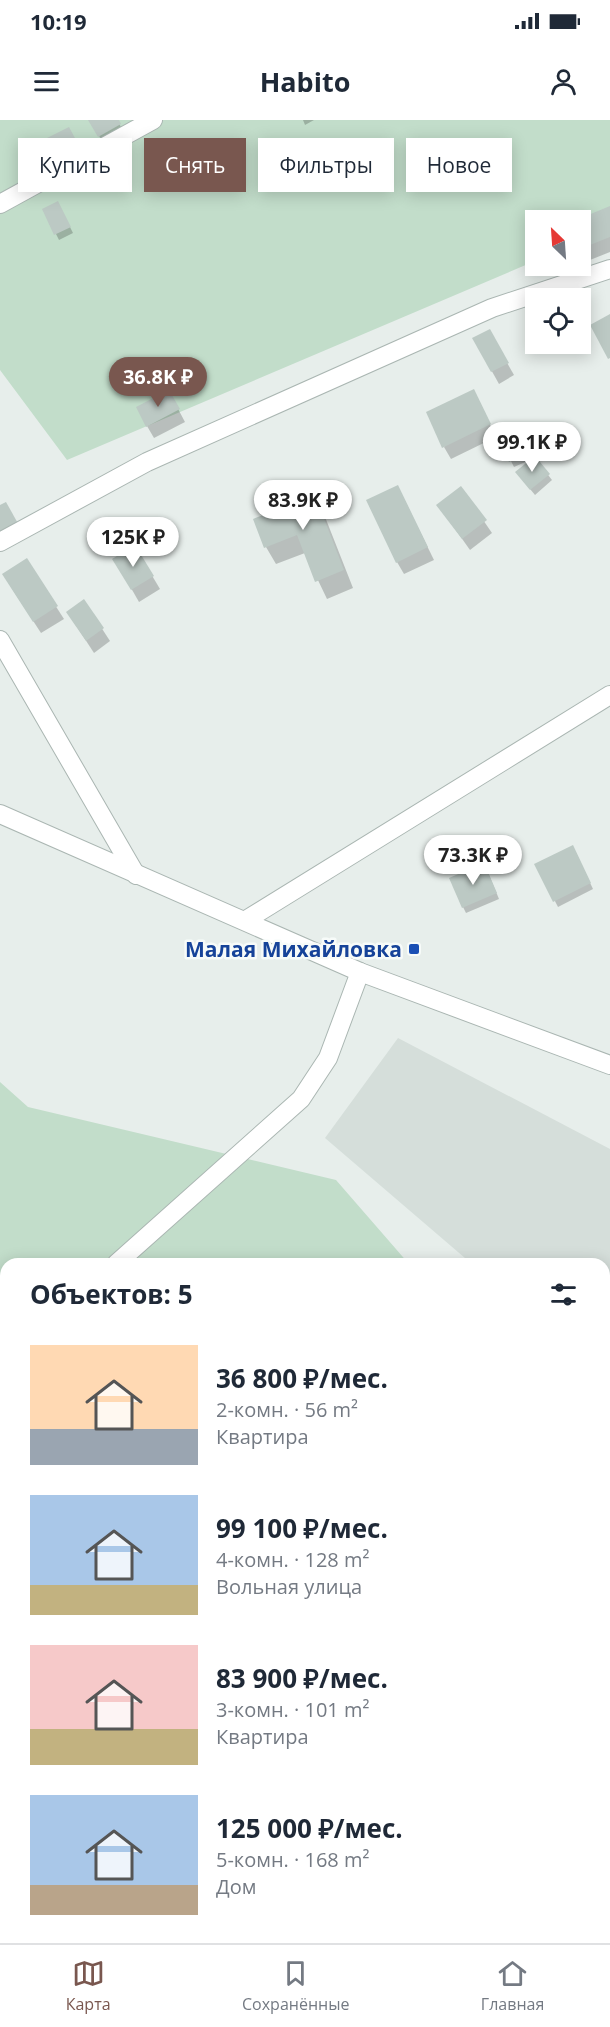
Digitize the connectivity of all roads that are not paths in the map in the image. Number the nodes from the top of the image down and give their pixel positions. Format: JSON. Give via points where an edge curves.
{"nodes":[{"id":1,"x":153,"y":120,"type":"edge"},
{"id":2,"x":0,"y":204,"type":"edge"},
{"id":3,"x":610,"y":269,"type":"edge"},
{"id":4,"x":0,"y":542,"type":"edge"},
{"id":5,"x":0,"y":640,"type":"edge"},
{"id":6,"x":610,"y":695,"type":"edge"},
{"id":7,"x":0,"y":814,"type":"edge"},
{"id":8,"x":136,"y":875,"type":"junction"},
{"id":9,"x":246,"y":920,"type":"junction"},
{"id":10,"x":360,"y":972,"type":"junction"},
{"id":11,"x":610,"y":1065,"type":"edge"},
{"id":12,"x":123,"y":1258,"type":"edge"}],
"edges":[{"from":1,"to":2,"type":"street"},
{"from":3,"to":4,"type":"street","via":[[492,308],[147,462]]},
{"from":5,"to":8,"type":"street"},
{"from":6,"to":9,"type":"street"},
{"from":7,"to":8,"type":"street"},
{"from":8,"to":9,"type":"street"},
{"from":9,"to":10,"type":"street"},
{"from":10,"to":11,"type":"street"},
{"from":10,"to":12,"type":"street","via":[[328,1058],[301,1099]]}]}
